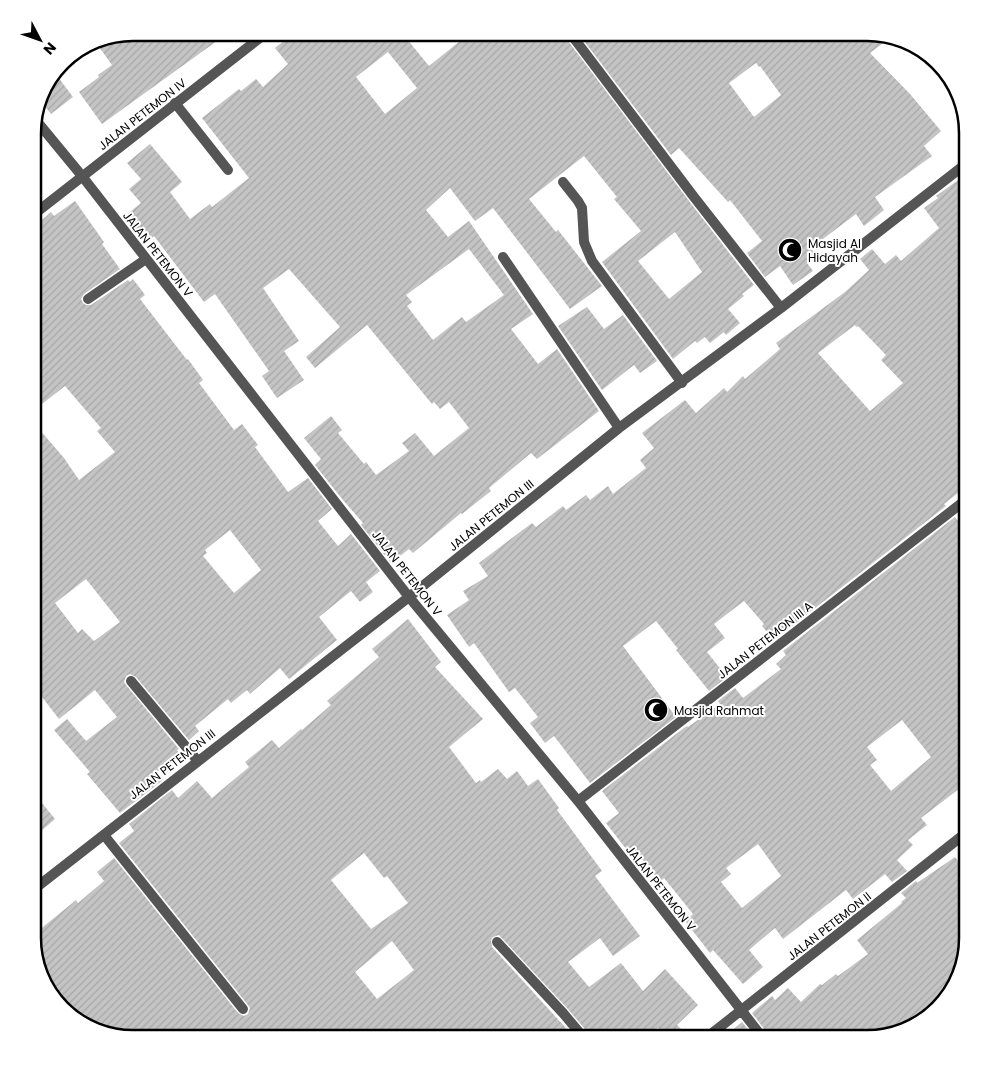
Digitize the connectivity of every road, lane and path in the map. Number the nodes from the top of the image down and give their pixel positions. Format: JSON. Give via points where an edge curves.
{"nodes":[{"id":1,"x":253,"y":41,"type":"edge"},
{"id":2,"x":576,"y":41,"type":"edge"},
{"id":3,"x":176,"y":103,"type":"junction"},
{"id":4,"x":41,"y":126,"type":"edge"},
{"id":5,"x":228,"y":170,"type":"dead end"},
{"id":6,"x":959,"y":170,"type":"edge"},
{"id":7,"x":82,"y":176,"type":"junction"},
{"id":8,"x":563,"y":182,"type":"dead end"},
{"id":9,"x":41,"y":209,"type":"edge"},
{"id":10,"x":504,"y":257,"type":"dead end"},
{"id":11,"x":146,"y":259,"type":"junction"},
{"id":12,"x":88,"y":299,"type":"dead end"},
{"id":13,"x":781,"y":308,"type":"junction"},
{"id":14,"x":682,"y":383,"type":"junction"},
{"id":15,"x":620,"y":428,"type":"junction"},
{"id":16,"x":959,"y":506,"type":"edge"},
{"id":17,"x":409,"y":597,"type":"junction"},
{"id":18,"x":131,"y":681,"type":"dead end"},
{"id":19,"x":197,"y":760,"type":"junction"},
{"id":20,"x":578,"y":801,"type":"junction"},
{"id":21,"x":104,"y":835,"type":"junction"},
{"id":22,"x":959,"y":839,"type":"edge"},
{"id":23,"x":41,"y":883,"type":"edge"},
{"id":24,"x":497,"y":942,"type":"dead end"},
{"id":25,"x":243,"y":1009,"type":"dead end"},
{"id":26,"x":742,"y":1011,"type":"junction"},
{"id":27,"x":577,"y":1030,"type":"edge"},
{"id":28,"x":717,"y":1030,"type":"edge"},
{"id":29,"x":757,"y":1030,"type":"edge"}],
"edges":[{"from":1,"to":3,"type":"street","name":"JALAN PETEMON IV"},
{"from":2,"to":13,"type":"street"},
{"from":3,"to":5,"type":"street"},
{"from":3,"to":7,"type":"street","name":"JALAN PETEMON IV"},
{"from":4,"to":7,"type":"street","name":"JALAN PETEMON V"},
{"from":6,"to":13,"type":"street","name":"JALAN PETEMON III"},
{"from":7,"to":9,"type":"street","name":"JALAN PETEMON IV"},
{"from":7,"to":11,"type":"street","name":"JALAN PETEMON V"},
{"from":8,"to":14,"type":"street","via":[[582,208],[584,242],[592,261]]},
{"from":10,"to":15,"type":"street"},
{"from":11,"to":12,"type":"street"},
{"from":11,"to":17,"type":"street","name":"JALAN PETEMON V"},
{"from":13,"to":14,"type":"street","name":"JALAN PETEMON III"},
{"from":14,"to":15,"type":"street","name":"JALAN PETEMON III"},
{"from":15,"to":17,"type":"street","name":"JALAN PETEMON III"},
{"from":16,"to":20,"type":"street","name":"JALAN PETEMON III A"},
{"from":17,"to":19,"type":"street","name":"JALAN PETEMON III"},
{"from":17,"to":20,"type":"street","name":"JALAN PETEMON V"},
{"from":18,"to":19,"type":"street"},
{"from":19,"to":21,"type":"street","name":"JALAN PETEMON III"},
{"from":20,"to":26,"type":"street","name":"JALAN PETEMON V"},
{"from":21,"to":23,"type":"street","name":"JALAN PETEMON III"},
{"from":21,"to":25,"type":"street"},
{"from":22,"to":26,"type":"street","name":"JALAN PETEMON II"},
{"from":24,"to":27,"type":"street"},
{"from":26,"to":28,"type":"street","name":"JALAN PETEMON II"},
{"from":26,"to":29,"type":"street","name":"JALAN PETEMON V"}]}
